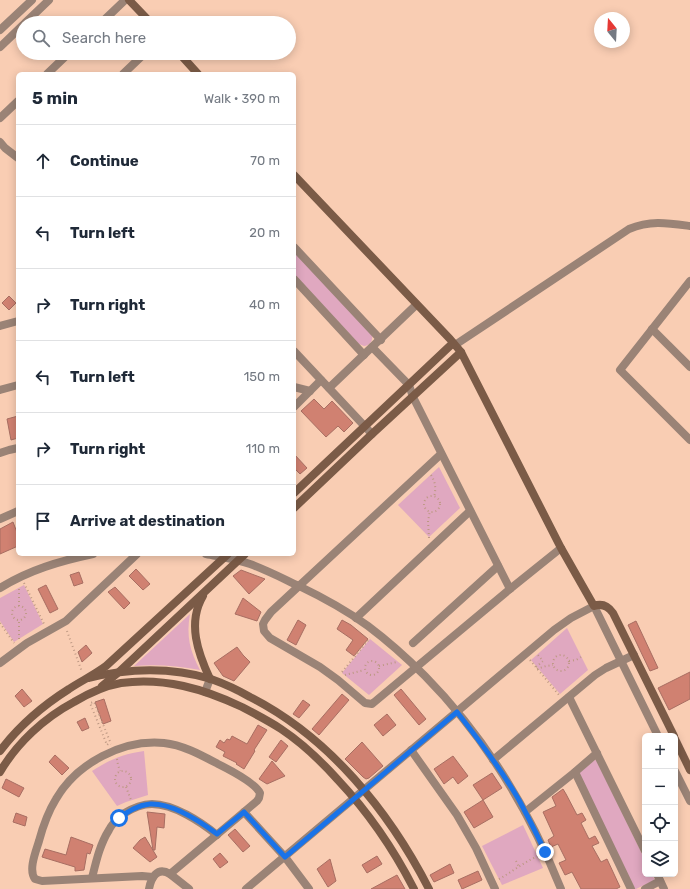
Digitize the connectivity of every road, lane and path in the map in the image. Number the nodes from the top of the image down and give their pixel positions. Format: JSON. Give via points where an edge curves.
{"nodes":[{"id":1,"x":32,"y":0,"type":"edge"},
{"id":2,"x":49,"y":0,"type":"edge"},
{"id":3,"x":125,"y":0,"type":"edge"},
{"id":4,"x":129,"y":0,"type":"edge"},
{"id":5,"x":32,"y":16,"type":"edge"},
{"id":6,"x":108,"y":16,"type":"edge"},
{"id":7,"x":144,"y":16,"type":"edge"},
{"id":8,"x":0,"y":30,"type":"edge"},
{"id":9,"x":16,"y":32,"type":"edge"},
{"id":10,"x":0,"y":47,"type":"edge"},
{"id":11,"x":62,"y":60,"type":"edge"},
{"id":12,"x":138,"y":60,"type":"edge"},
{"id":13,"x":185,"y":60,"type":"edge"},
{"id":14,"x":49,"y":72,"type":"edge"},
{"id":15,"x":125,"y":72,"type":"edge"},
{"id":16,"x":196,"y":72,"type":"edge"},
{"id":17,"x":16,"y":103,"type":"edge"},
{"id":18,"x":0,"y":118,"type":"edge"},
{"id":19,"x":0,"y":142,"type":"edge"},
{"id":20,"x":16,"y":156,"type":"edge"},
{"id":21,"x":296,"y":177,"type":"edge"},
{"id":22,"x":690,"y":226,"type":"edge"},
{"id":23,"x":296,"y":249,"type":"edge"},
{"id":24,"x":296,"y":281,"type":"edge"},
{"id":25,"x":688,"y":286,"type":"edge"},
{"id":26,"x":416,"y":305,"type":"junction"},
{"id":27,"x":16,"y":322,"type":"edge"},
{"id":28,"x":0,"y":326,"type":"edge"},
{"id":29,"x":652,"y":329,"type":"junction"},
{"id":30,"x":381,"y":340,"type":"junction"},
{"id":31,"x":454,"y":344,"type":"junction"},
{"id":32,"x":372,"y":347,"type":"junction"},
{"id":33,"x":461,"y":352,"type":"junction"},
{"id":34,"x":296,"y":354,"type":"edge"},
{"id":35,"x":364,"y":355,"type":"junction"},
{"id":36,"x":690,"y":366,"type":"edge"},
{"id":37,"x":321,"y":380,"type":"junction"},
{"id":38,"x":409,"y":385,"type":"junction"},
{"id":39,"x":16,"y":386,"type":"edge"},
{"id":40,"x":296,"y":388,"type":"edge"},
{"id":41,"x":329,"y":388,"type":"junction"},
{"id":42,"x":0,"y":390,"type":"edge"},
{"id":43,"x":310,"y":391,"type":"junction"},
{"id":44,"x":413,"y":397,"type":"junction"},
{"id":45,"x":296,"y":405,"type":"edge"},
{"id":46,"x":365,"y":427,"type":"junction"},
{"id":47,"x":372,"y":434,"type":"junction"},
{"id":48,"x":690,"y":440,"type":"edge"},
{"id":49,"x":16,"y":448,"type":"edge"},
{"id":50,"x":0,"y":453,"type":"edge"},
{"id":51,"x":441,"y":454,"type":"junction"},
{"id":52,"x":426,"y":469,"type":"junction"},
{"id":53,"x":296,"y":491,"type":"edge"},
{"id":54,"x":434,"y":497,"type":"junction"},
{"id":55,"x":296,"y":506,"type":"edge"},
{"id":56,"x":430,"y":511,"type":"junction"},
{"id":57,"x":470,"y":511,"type":"junction"},
{"id":58,"x":16,"y":513,"type":"edge"},
{"id":59,"x":0,"y":519,"type":"edge"},
{"id":60,"x":560,"y":548,"type":"junction"},
{"id":61,"x":430,"y":549,"type":"junction"},
{"id":62,"x":85,"y":556,"type":"edge"},
{"id":63,"x":135,"y":556,"type":"edge"},
{"id":64,"x":226,"y":556,"type":"edge"},
{"id":65,"x":243,"y":556,"type":"edge"},
{"id":66,"x":238,"y":561,"type":"junction"},
{"id":67,"x":498,"y":566,"type":"junction"},
{"id":68,"x":20,"y":577,"type":"junction"},
{"id":69,"x":300,"y":586,"type":"junction"},
{"id":70,"x":0,"y":588,"type":"edge"},
{"id":71,"x":510,"y":589,"type":"junction"},
{"id":72,"x":207,"y":590,"type":"junction"},
{"id":73,"x":19,"y":606,"type":"junction"},
{"id":74,"x":594,"y":606,"type":"junction"},
{"id":75,"x":356,"y":618,"type":"junction"},
{"id":76,"x":19,"y":620,"type":"junction"},
{"id":77,"x":66,"y":621,"type":"junction"},
{"id":78,"x":0,"y":623,"type":"edge"},
{"id":79,"x":375,"y":631,"type":"junction"},
{"id":80,"x":48,"y":632,"type":"junction"},
{"id":81,"x":413,"y":644,"type":"dead end"},
{"id":82,"x":532,"y":648,"type":"junction"},
{"id":83,"x":18,"y":649,"type":"junction"},
{"id":84,"x":525,"y":654,"type":"junction"},
{"id":85,"x":634,"y":655,"type":"junction"},
{"id":86,"x":117,"y":657,"type":"junction"},
{"id":87,"x":580,"y":657,"type":"dead end"},
{"id":88,"x":407,"y":659,"type":"junction"},
{"id":89,"x":569,"y":661,"type":"junction"},
{"id":90,"x":621,"y":661,"type":"junction"},
{"id":91,"x":0,"y":663,"type":"edge"},
{"id":92,"x":553,"y":665,"type":"junction"},
{"id":93,"x":379,"y":666,"type":"junction"},
{"id":94,"x":416,"y":668,"type":"junction"},
{"id":95,"x":536,"y":668,"type":"junction"},
{"id":96,"x":364,"y":670,"type":"junction"},
{"id":97,"x":119,"y":672,"type":"junction"},
{"id":98,"x":337,"y":678,"type":"junction"},
{"id":99,"x":87,"y":679,"type":"junction"},
{"id":100,"x":210,"y":679,"type":"junction"},
{"id":101,"x":127,"y":683,"type":"junction"},
{"id":102,"x":96,"y":690,"type":"junction"},
{"id":103,"x":205,"y":692,"type":"junction"},
{"id":104,"x":567,"y":699,"type":"junction"},
{"id":105,"x":457,"y":712,"type":"junction"},
{"id":106,"x":657,"y":733,"type":"edge"},
{"id":107,"x":673,"y":733,"type":"edge"},
{"id":108,"x":678,"y":745,"type":"edge"},
{"id":109,"x":112,"y":747,"type":"junction"},
{"id":110,"x":411,"y":750,"type":"junction"},
{"id":111,"x":0,"y":751,"type":"edge"},
{"id":112,"x":597,"y":754,"type":"junction"},
{"id":113,"x":493,"y":760,"type":"junction"},
{"id":114,"x":690,"y":770,"type":"edge"},
{"id":115,"x":0,"y":771,"type":"edge"},
{"id":116,"x":120,"y":771,"type":"junction"},
{"id":117,"x":576,"y":772,"type":"junction"},
{"id":118,"x":678,"y":777,"type":"edge"},
{"id":119,"x":126,"y":787,"type":"junction"},
{"id":120,"x":364,"y":790,"type":"junction"},
{"id":121,"x":354,"y":799,"type":"junction"},
{"id":122,"x":690,"y":801,"type":"edge"},
{"id":123,"x":134,"y":808,"type":"junction"},
{"id":124,"x":244,"y":812,"type":"junction"},
{"id":125,"x":525,"y":812,"type":"junction"},
{"id":126,"x":217,"y":834,"type":"junction"},
{"id":127,"x":642,"y":845,"type":"edge"},
{"id":128,"x":545,"y":852,"type":"junction"},
{"id":129,"x":285,"y":857,"type":"junction"},
{"id":130,"x":516,"y":861,"type":"dead end"},
{"id":131,"x":519,"y":867,"type":"junction"},
{"id":132,"x":170,"y":874,"type":"junction"},
{"id":133,"x":153,"y":877,"type":"junction"},
{"id":134,"x":92,"y":878,"type":"junction"},
{"id":135,"x":56,"y":880,"type":"junction"},
{"id":136,"x":660,"y":882,"type":"edge"},
{"id":137,"x":494,"y":885,"type":"edge"},
{"id":138,"x":56,"y":889,"type":"edge"},
{"id":139,"x":149,"y":889,"type":"edge"},
{"id":140,"x":188,"y":889,"type":"edge"},
{"id":141,"x":246,"y":889,"type":"edge"},
{"id":142,"x":309,"y":889,"type":"edge"},
{"id":143,"x":414,"y":889,"type":"edge"},
{"id":144,"x":428,"y":889,"type":"edge"},
{"id":145,"x":560,"y":889,"type":"edge"},
{"id":146,"x":632,"y":889,"type":"edge"},
{"id":147,"x":645,"y":889,"type":"edge"}],
"edges":[{"from":1,"to":8,"type":"street"},
{"from":2,"to":5,"type":"street"},
{"from":3,"to":6,"type":"street"},
{"from":4,"to":7,"type":"street"},
{"from":9,"to":10,"type":"street"},
{"from":11,"to":14,"type":"street"},
{"from":12,"to":15,"type":"street"},
{"from":13,"to":16,"type":"street"},
{"from":17,"to":18,"type":"street"},
{"from":19,"to":20,"type":"street"},
{"from":21,"to":26,"type":"street"},
{"from":22,"to":31,"type":"street","via":[[653,223],[622,232],[518,304]]},
{"from":23,"to":30,"type":"street"},
{"from":24,"to":35,"type":"street"},
{"from":25,"to":29,"type":"street"},
{"from":26,"to":30,"type":"street"},
{"from":26,"to":31,"type":"street"},
{"from":27,"to":28,"type":"street"},
{"from":29,"to":36,"type":"street"},
{"from":29,"to":48,"type":"street","via":[[620,370]]},
{"from":30,"to":32,"type":"street"},
{"from":31,"to":33,"type":"street"},
{"from":31,"to":38,"type":"street"},
{"from":32,"to":35,"type":"street"},
{"from":32,"to":38,"type":"street"},
{"from":33,"to":44,"type":"street"},
{"from":33,"to":60,"type":"street"},
{"from":34,"to":37,"type":"street"},
{"from":35,"to":41,"type":"street"},
{"from":37,"to":41,"type":"street"},
{"from":37,"to":43,"type":"street"},
{"from":38,"to":44,"type":"street"},
{"from":38,"to":46,"type":"street"},
{"from":39,"to":42,"type":"street"},
{"from":40,"to":43,"type":"street"},
{"from":41,"to":46,"type":"street"},
{"from":43,"to":45,"type":"street"},
{"from":44,"to":47,"type":"street"},
{"from":44,"to":51,"type":"street"},
{"from":46,"to":47,"type":"street"},
{"from":46,"to":53,"type":"street"},
{"from":47,"to":55,"type":"street"},
{"from":49,"to":50,"type":"street"},
{"from":51,"to":52,"type":"street"},
{"from":51,"to":57,"type":"street"},
{"from":52,"to":54,"type":"path","via":[[435,482]]},
{"from":52,"to":69,"type":"street"},
{"from":54,"to":56,"type":"path","via":[[438,499],[439,506],[435,511]]},
{"from":54,"to":56,"type":"path","via":[[428,497],[424,502],[425,509]]},
{"from":56,"to":61,"type":"path"},
{"from":57,"to":61,"type":"street"},
{"from":57,"to":67,"type":"street"},
{"from":58,"to":59,"type":"street"},
{"from":60,"to":71,"type":"street"},
{"from":60,"to":74,"type":"street"},
{"from":61,"to":75,"type":"street"},
{"from":62,"to":68,"type":"street","via":[[56,563]]},
{"from":63,"to":77,"type":"street"},
{"from":64,"to":66,"type":"street"},
{"from":64,"to":86,"type":"street"},
{"from":65,"to":66,"type":"street"},
{"from":66,"to":69,"type":"street","via":[[261,568]]},
{"from":66,"to":72,"type":"street"},
{"from":67,"to":71,"type":"street"},
{"from":67,"to":81,"type":"street"},
{"from":68,"to":70,"type":"street"},
{"from":68,"to":73,"type":"path"},
{"from":68,"to":80,"type":"path"},
{"from":69,"to":75,"type":"street"},
{"from":69,"to":98,"type":"street","via":[[267,616],[263,624],[264,631],[275,642],[310,660]]},
{"from":71,"to":94,"type":"street"},
{"from":72,"to":97,"type":"street"},
{"from":72,"to":100,"type":"street","via":[[198,606],[195,637]]},
{"from":73,"to":76,"type":"path","via":[[26,610],[26,616]]},
{"from":73,"to":76,"type":"path","via":[[12,610],[14,619]]},
{"from":74,"to":82,"type":"street","via":[[562,624]]},
{"from":74,"to":85,"type":"street","via":[[604,606],[611,610]]},
{"from":74,"to":90,"type":"street"},
{"from":75,"to":79,"type":"street"},
{"from":76,"to":83,"type":"path"},
{"from":77,"to":80,"type":"street"},
{"from":77,"to":99,"type":"path","via":[[71,628],[67,631]]},
{"from":78,"to":83,"type":"path"},
{"from":79,"to":88,"type":"street"},
{"from":79,"to":98,"type":"path"},
{"from":80,"to":83,"type":"street"},
{"from":82,"to":84,"type":"street"},
{"from":82,"to":95,"type":"path","via":[[543,661]]},
{"from":83,"to":91,"type":"street"},
{"from":84,"to":95,"type":"path"},
{"from":84,"to":105,"type":"street"},
{"from":85,"to":90,"type":"street"},
{"from":85,"to":107,"type":"street"},
{"from":86,"to":97,"type":"street"},
{"from":86,"to":99,"type":"street"},
{"from":87,"to":89,"type":"path"},
{"from":88,"to":93,"type":"path"},
{"from":88,"to":94,"type":"street"},
{"from":89,"to":92,"type":"path","via":[[565,656],[559,655],[554,659]]},
{"from":89,"to":92,"type":"path","via":[[568,668],[563,671],[556,670]]},
{"from":90,"to":104,"type":"street","via":[[600,671]]},
{"from":90,"to":106,"type":"street"},
{"from":92,"to":95,"type":"path"},
{"from":93,"to":96,"type":"path","via":[[376,662],[370,661]]},
{"from":93,"to":96,"type":"path","via":[[376,674],[370,676]]},
{"from":94,"to":98,"type":"street","via":[[372,704],[361,701]]},
{"from":94,"to":105,"type":"street"},
{"from":95,"to":104,"type":"path"},
{"from":96,"to":98,"type":"path"},
{"from":97,"to":99,"type":"street"},
{"from":97,"to":100,"type":"street","via":[[164,671]]},
{"from":97,"to":101,"type":"street"},
{"from":97,"to":102,"type":"street"},
{"from":99,"to":111,"type":"street","via":[[47,704],[23,725]]},
{"from":100,"to":103,"type":"street"},
{"from":100,"to":120,"type":"street","via":[[256,700],[300,728]]},
{"from":101,"to":102,"type":"street"},
{"from":101,"to":103,"type":"street","via":[[170,684]]},
{"from":102,"to":115,"type":"street","via":[[41,724]]},
{"from":103,"to":121,"type":"street","via":[[244,708],[281,729],[317,759]]},
{"from":104,"to":112,"type":"street"},
{"from":104,"to":113,"type":"street"},
{"from":105,"to":110,"type":"street"},
{"from":105,"to":113,"type":"street"},
{"from":108,"to":114,"type":"street"},
{"from":109,"to":109,"type":"path","via":[[107,745],[90,703],[94,702]]},
{"from":109,"to":116,"type":"path"},
{"from":109,"to":124,"type":"street","via":[[156,743],[174,745],[200,755],[257,788],[259,798]]},
{"from":109,"to":135,"type":"street","via":[[78,773],[63,788],[51,808],[42,831],[32,873],[37,880]]},
{"from":110,"to":120,"type":"street"},
{"from":110,"to":137,"type":"street","via":[[457,815]]},
{"from":112,"to":117,"type":"street"},
{"from":112,"to":127,"type":"street"},
{"from":113,"to":125,"type":"street"},
{"from":116,"to":119,"type":"path","via":[[116,776],[116,782]]},
{"from":116,"to":119,"type":"path","via":[[131,776],[131,782]]},
{"from":117,"to":125,"type":"street"},
{"from":117,"to":146,"type":"street"},
{"from":118,"to":122,"type":"street"},
{"from":119,"to":123,"type":"path"},
{"from":120,"to":121,"type":"street"},
{"from":120,"to":144,"type":"street","via":[[404,846]]},
{"from":121,"to":129,"type":"street"},
{"from":121,"to":143,"type":"street","via":[[394,854]]},
{"from":123,"to":126,"type":"street","via":[[152,804],[167,807]]},
{"from":123,"to":134,"type":"street","via":[[113,823],[99,851]]},
{"from":124,"to":126,"type":"street"},
{"from":124,"to":129,"type":"street"},
{"from":125,"to":128,"type":"street"},
{"from":126,"to":132,"type":"street"},
{"from":128,"to":131,"type":"path"},
{"from":128,"to":145,"type":"street"},
{"from":129,"to":141,"type":"street"},
{"from":129,"to":142,"type":"street"},
{"from":130,"to":131,"type":"path"},
{"from":131,"to":137,"type":"path"},
{"from":132,"to":133,"type":"street","via":[[159,872]]},
{"from":132,"to":140,"type":"street"},
{"from":133,"to":134,"type":"street"},
{"from":133,"to":139,"type":"street"},
{"from":134,"to":135,"type":"street"},
{"from":135,"to":138,"type":"street"},
{"from":136,"to":147,"type":"street"}]}
